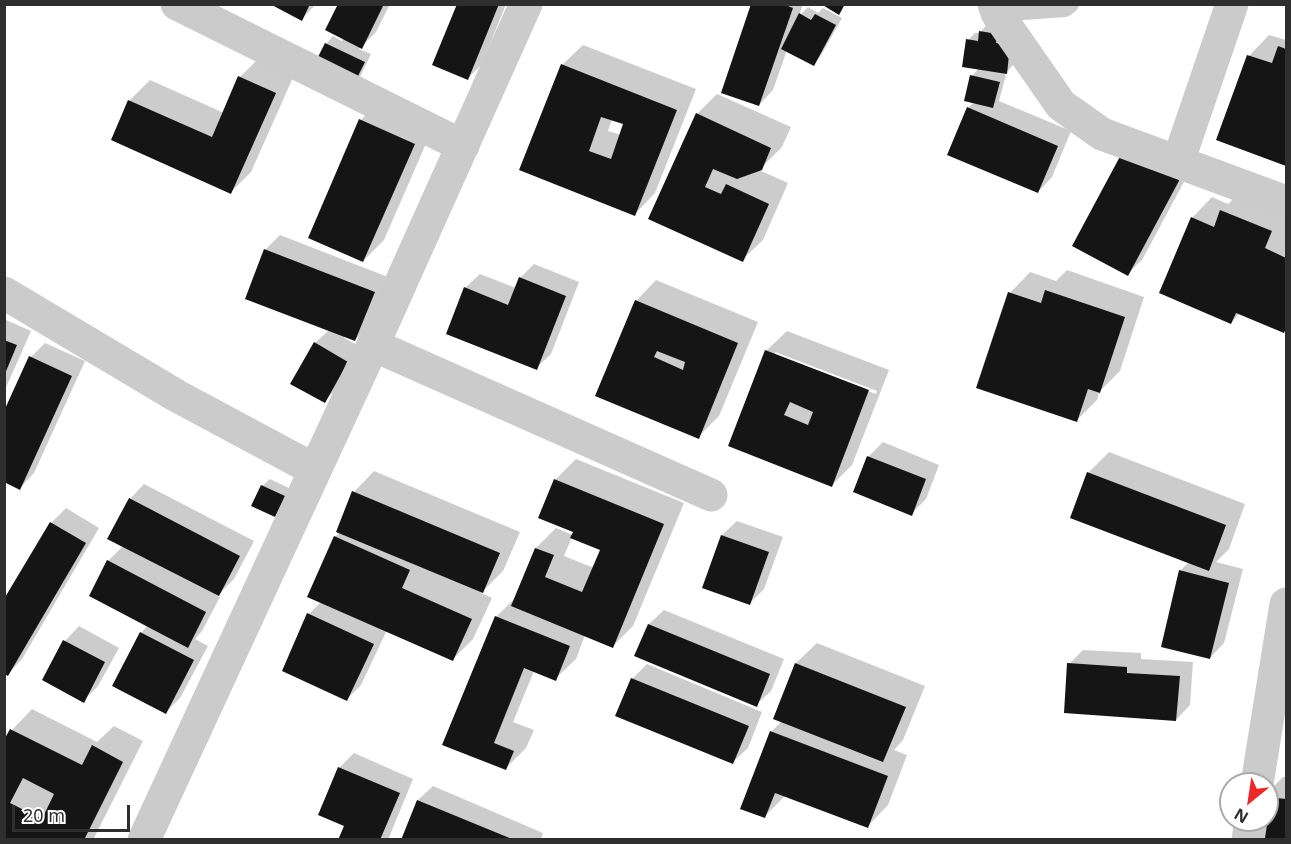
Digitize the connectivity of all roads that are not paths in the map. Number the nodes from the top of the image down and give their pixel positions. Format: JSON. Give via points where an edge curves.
{"nodes":[{"id":1,"x":177,"y":4,"type":"edge"},
{"id":2,"x":526,"y":4,"type":"edge"},
{"id":3,"x":1070,"y":4,"type":"edge"},
{"id":4,"x":1232,"y":4,"type":"edge"},
{"id":5,"x":995,"y":9,"type":"edge"},
{"id":6,"x":463,"y":146,"type":"junction"},
{"id":7,"x":1178,"y":162,"type":"junction"},
{"id":8,"x":1287,"y":202,"type":"edge"},
{"id":9,"x":4,"y":292,"type":"edge"},
{"id":10,"x":373,"y":345,"type":"junction"},
{"id":11,"x":315,"y":470,"type":"junction"},
{"id":12,"x":711,"y":495,"type":"dead end"},
{"id":13,"x":1287,"y":604,"type":"edge"},
{"id":14,"x":1259,"y":772,"type":"edge"},
{"id":15,"x":144,"y":840,"type":"edge"}],
"edges":[{"from":1,"to":6,"type":"street"},
{"from":2,"to":6,"type":"street"},
{"from":3,"to":5,"type":"lane","via":[[1065,8]]},
{"from":4,"to":7,"type":"street"},
{"from":5,"to":7,"type":"street","via":[[1061,105],[1102,134]]},
{"from":6,"to":10,"type":"street"},
{"from":7,"to":8,"type":"street"},
{"from":9,"to":11,"type":"street","via":[[177,396]]},
{"from":10,"to":11,"type":"street"},
{"from":10,"to":12,"type":"street"},
{"from":11,"to":15,"type":"street"},
{"from":13,"to":14,"type":"street"}]}
